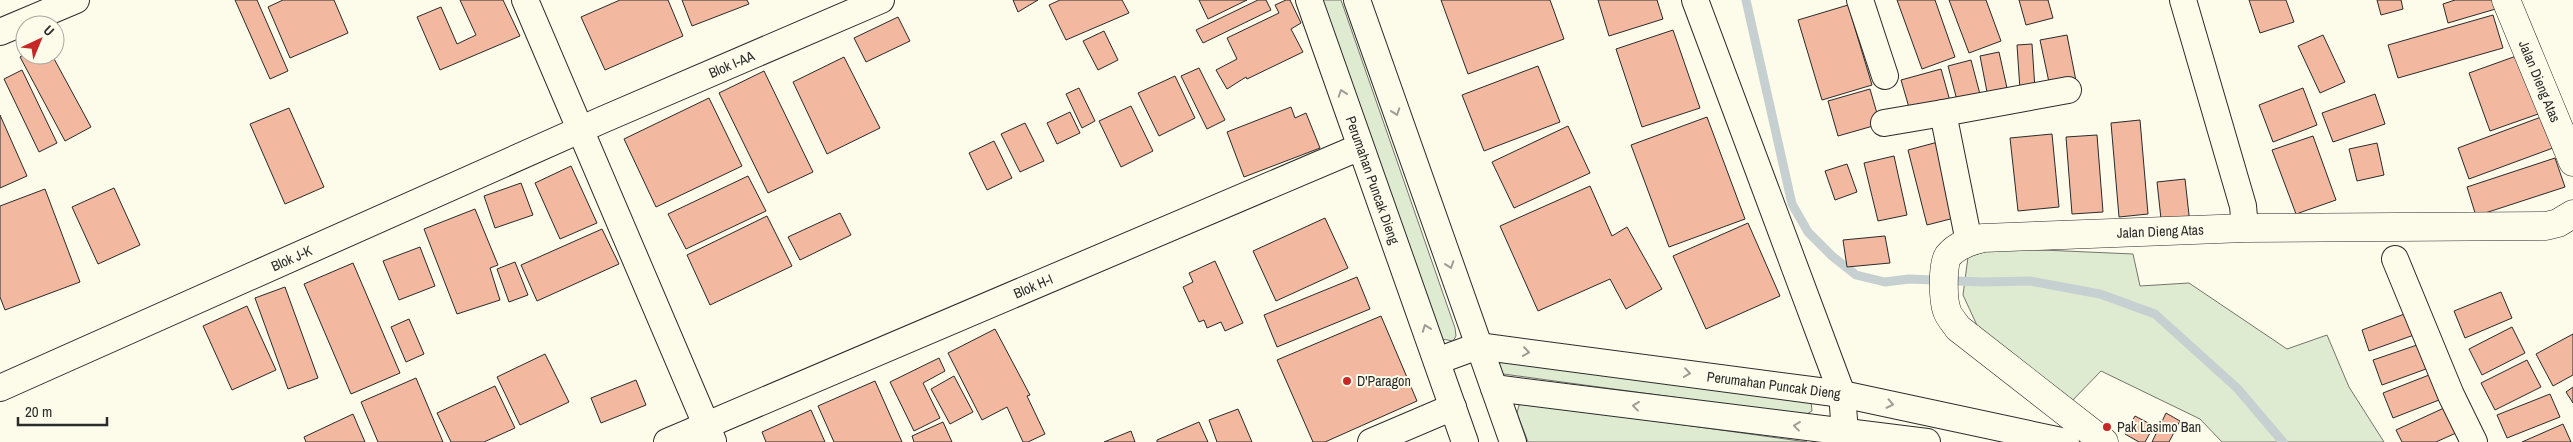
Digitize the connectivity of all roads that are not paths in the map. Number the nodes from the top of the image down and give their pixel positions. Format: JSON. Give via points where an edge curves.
{"nodes":[{"id":1,"x":76,"y":0,"type":"edge"},
{"id":2,"x":525,"y":0,"type":"edge"},
{"id":3,"x":881,"y":0,"type":"edge"},
{"id":4,"x":1310,"y":0,"type":"edge"},
{"id":5,"x":1357,"y":0,"type":"edge"},
{"id":6,"x":1696,"y":0,"type":"edge"},
{"id":7,"x":1860,"y":0,"type":"edge"},
{"id":8,"x":2183,"y":0,"type":"edge"},
{"id":9,"x":2506,"y":0,"type":"edge"},
{"id":10,"x":0,"y":32,"type":"edge"},
{"id":11,"x":1885,"y":76,"type":"dead end"},
{"id":12,"x":2068,"y":90,"type":"dead end"},
{"id":13,"x":1943,"y":113,"type":"junction"},
{"id":14,"x":1884,"y":123,"type":"dead end"},
{"id":15,"x":582,"y":130,"type":"junction"},
{"id":16,"x":1360,"y":147,"type":"junction"},
{"id":17,"x":2573,"y":162,"type":"edge"},
{"id":18,"x":2573,"y":214,"type":"edge"},
{"id":19,"x":2246,"y":228,"type":"junction"},
{"id":20,"x":1968,"y":242,"type":"junction"},
{"id":21,"x":2396,"y":259,"type":"dead end"},
{"id":22,"x":1478,"y":346,"type":"junction"},
{"id":23,"x":1437,"y":361,"type":"junction"},
{"id":24,"x":0,"y":388,"type":"edge"},
{"id":25,"x":1494,"y":388,"type":"junction"},
{"id":26,"x":1842,"y":394,"type":"junction"},
{"id":27,"x":2054,"y":403,"type":"junction"},
{"id":28,"x":1453,"y":407,"type":"junction"},
{"id":29,"x":1845,"y":432,"type":"junction"},
{"id":30,"x":710,"y":434,"type":"edge"},
{"id":31,"x":667,"y":442,"type":"edge"},
{"id":32,"x":1371,"y":442,"type":"edge"},
{"id":33,"x":1465,"y":442,"type":"edge"},
{"id":34,"x":1513,"y":442,"type":"edge"},
{"id":35,"x":1927,"y":442,"type":"edge"},
{"id":36,"x":2066,"y":442,"type":"edge"},
{"id":37,"x":2086,"y":442,"type":"edge"},
{"id":38,"x":2104,"y":442,"type":"edge"},
{"id":39,"x":2474,"y":442,"type":"edge"}],
"edges":[{"from":1,"to":10,"type":"street"},
{"from":2,"to":15,"type":"street"},
{"from":3,"to":15,"type":"street","name":"Blok I-AA"},
{"from":16,"to":4,"type":"street","name":"Perumahan Puncak Dieng","one_way":true},
{"from":5,"to":22,"type":"street","one_way":true},
{"from":6,"to":26,"type":"street"},
{"from":7,"to":11,"type":"street"},
{"from":8,"to":19,"type":"street","via":[[2243,206]]},
{"from":9,"to":17,"type":"street","name":"Jalan Dieng Atas"},
{"from":12,"to":13,"type":"street"},
{"from":13,"to":14,"type":"street"},
{"from":13,"to":20,"type":"street"},
{"from":15,"to":24,"type":"street","name":"Blok J-K"},
{"from":15,"to":30,"type":"street"},
{"from":23,"to":16,"type":"street","name":"Perumahan Puncak Dieng","one_way":true},
{"from":16,"to":30,"type":"street","name":"Blok H-I"},
{"from":18,"to":19,"type":"street","name":"Jalan Dieng Atas","via":[[2546,226]]},
{"from":19,"to":20,"type":"street","name":"Jalan Dieng Atas","via":[[1983,238]]},
{"from":20,"to":27,"type":"street","name":"Jalan Dieng Atas","via":[[1946,258],[1943,298],[1947,313],[1958,328]]},
{"from":21,"to":39,"type":"street","via":[[2451,395]]},
{"from":22,"to":23,"type":"street","name":"Perumahan Puncak Dieng"},
{"from":22,"to":25,"type":"street"},
{"from":22,"to":26,"type":"street","name":"Perumahan Puncak Dieng","one_way":true},
{"from":23,"to":28,"type":"street","name":"Perumahan Puncak Dieng"},
{"from":29,"to":25,"type":"street","one_way":true},
{"from":25,"to":34,"type":"street"},
{"from":26,"to":29,"type":"street"},
{"from":26,"to":36,"type":"street","name":"Perumahan Puncak Dieng","one_way":true},
{"from":27,"to":37,"type":"street"},
{"from":27,"to":38,"type":"street"},
{"from":28,"to":32,"type":"street"},
{"from":28,"to":33,"type":"street","name":"Perumahan Puncak Dieng"},
{"from":29,"to":35,"type":"street"},
{"from":30,"to":31,"type":"street","name":"Blok H-I"}]}
